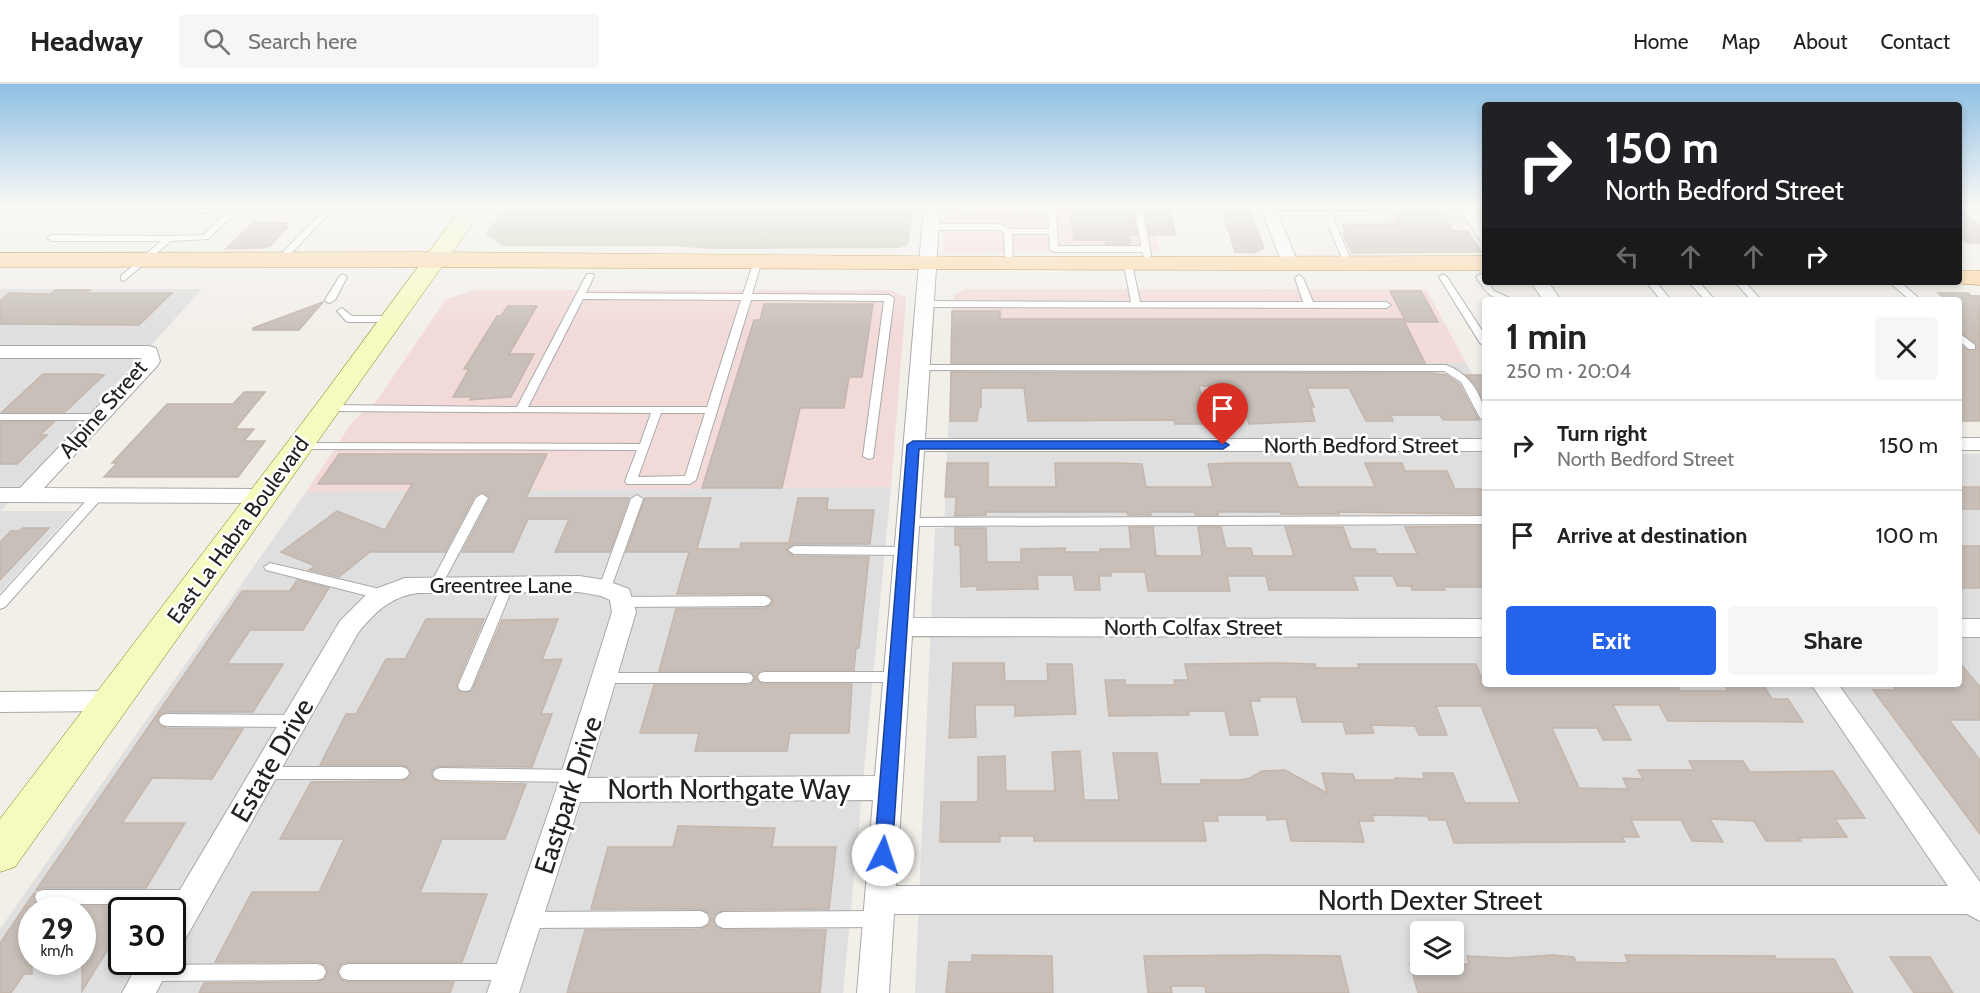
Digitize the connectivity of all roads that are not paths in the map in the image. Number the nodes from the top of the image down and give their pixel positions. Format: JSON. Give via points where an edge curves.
{"nodes":[{"id":1,"x":157,"y":248,"type":"edge"},
{"id":2,"x":291,"y":248,"type":"edge"},
{"id":3,"x":443,"y":248,"type":"edge"},
{"id":4,"x":928,"y":248,"type":"edge"},
{"id":5,"x":1007,"y":248,"type":"edge"},
{"id":6,"x":1054,"y":248,"type":"edge"},
{"id":7,"x":1138,"y":248,"type":"edge"},
{"id":8,"x":1285,"y":248,"type":"edge"},
{"id":9,"x":1341,"y":248,"type":"edge"},
{"id":10,"x":1054,"y":256,"type":"junction"},
{"id":11,"x":282,"y":258,"type":"junction"},
{"id":12,"x":145,"y":259,"type":"junction"},
{"id":13,"x":0,"y":260,"type":"edge"},
{"id":14,"x":1138,"y":263,"type":"junction"},
{"id":15,"x":1347,"y":263,"type":"junction"},
{"id":16,"x":1962,"y":263,"type":"edge"},
{"id":17,"x":1980,"y":263,"type":"edge"},
{"id":18,"x":1009,"y":264,"type":"junction"},
{"id":19,"x":429,"y":268,"type":"junction"},
{"id":20,"x":926,"y":270,"type":"junction"},
{"id":21,"x":1294,"y":270,"type":"junction"},
{"id":22,"x":1482,"y":272,"type":"edge"},
{"id":23,"x":1482,"y":272,"type":"edge"},
{"id":24,"x":343,"y":277,"type":"junction"},
{"id":25,"x":1443,"y":277,"type":"junction"},
{"id":26,"x":0,"y":278,"type":"edge"},
{"id":27,"x":124,"y":278,"type":"junction"},
{"id":28,"x":753,"y":278,"type":"junction"},
{"id":29,"x":1962,"y":278,"type":"edge"},
{"id":30,"x":1980,"y":278,"type":"edge"},
{"id":31,"x":1488,"y":285,"type":"edge"},
{"id":32,"x":1654,"y":285,"type":"edge"},
{"id":33,"x":1697,"y":285,"type":"edge"},
{"id":34,"x":1743,"y":285,"type":"edge"},
{"id":35,"x":1898,"y":285,"type":"edge"},
{"id":36,"x":584,"y":286,"type":"junction"},
{"id":37,"x":1501,"y":297,"type":"edge"},
{"id":38,"x":1664,"y":297,"type":"edge"},
{"id":39,"x":1707,"y":297,"type":"edge"},
{"id":40,"x":1753,"y":297,"type":"edge"},
{"id":41,"x":1912,"y":297,"type":"edge"},
{"id":42,"x":330,"y":300,"type":"dead end"},
{"id":43,"x":925,"y":304,"type":"junction"},
{"id":44,"x":1136,"y":305,"type":"junction"},
{"id":45,"x":1309,"y":305,"type":"junction"},
{"id":46,"x":1386,"y":305,"type":"dead end"},
{"id":47,"x":342,"y":311,"type":"dead end"},
{"id":48,"x":391,"y":319,"type":"junction"},
{"id":49,"x":1482,"y":338,"type":"edge"},
{"id":50,"x":1962,"y":339,"type":"edge"},
{"id":51,"x":1972,"y":347,"type":"dead end"},
{"id":52,"x":0,"y":352,"type":"edge"},
{"id":53,"x":919,"y":368,"type":"junction"},
{"id":54,"x":328,"y":408,"type":"junction"},
{"id":55,"x":521,"y":410,"type":"junction"},
{"id":56,"x":657,"y":410,"type":"junction"},
{"id":57,"x":713,"y":410,"type":"junction"},
{"id":58,"x":1482,"y":412,"type":"edge"},
{"id":59,"x":0,"y":417,"type":"edge"},
{"id":60,"x":98,"y":417,"type":"junction"},
{"id":61,"x":1962,"y":444,"type":"edge"},
{"id":62,"x":1980,"y":444,"type":"edge"},
{"id":63,"x":913,"y":445,"type":"junction"},
{"id":64,"x":1482,"y":445,"type":"edge"},
{"id":65,"x":298,"y":446,"type":"junction"},
{"id":66,"x":644,"y":447,"type":"junction"},
{"id":67,"x":869,"y":456,"type":"dead end"},
{"id":68,"x":0,"y":495,"type":"edge"},
{"id":69,"x":26,"y":495,"type":"junction"},
{"id":70,"x":98,"y":495,"type":"junction"},
{"id":71,"x":262,"y":496,"type":"junction"},
{"id":72,"x":482,"y":498,"type":"dead end"},
{"id":73,"x":637,"y":499,"type":"dead end"},
{"id":74,"x":1482,"y":520,"type":"edge"},
{"id":75,"x":908,"y":522,"type":"junction"},
{"id":76,"x":794,"y":550,"type":"dead end"},
{"id":77,"x":906,"y":551,"type":"junction"},
{"id":78,"x":270,"y":567,"type":"dead end"},
{"id":79,"x":508,"y":584,"type":"junction"},
{"id":80,"x":436,"y":585,"type":"junction"},
{"id":81,"x":380,"y":594,"type":"junction"},
{"id":82,"x":616,"y":595,"type":"junction"},
{"id":83,"x":2,"y":600,"type":"edge"},
{"id":84,"x":765,"y":601,"type":"dead end"},
{"id":85,"x":900,"y":627,"type":"junction"},
{"id":86,"x":1482,"y":628,"type":"edge"},
{"id":87,"x":1962,"y":628,"type":"edge"},
{"id":88,"x":1980,"y":628,"type":"edge"},
{"id":89,"x":765,"y":676,"type":"dead end"},
{"id":90,"x":896,"y":677,"type":"junction"},
{"id":91,"x":605,"y":678,"type":"junction"},
{"id":92,"x":746,"y":678,"type":"dead end"},
{"id":93,"x":465,"y":686,"type":"dead end"},
{"id":94,"x":1826,"y":687,"type":"edge"},
{"id":95,"x":112,"y":701,"type":"junction"},
{"id":96,"x":0,"y":702,"type":"edge"},
{"id":97,"x":166,"y":720,"type":"dead end"},
{"id":98,"x":294,"y":721,"type":"junction"},
{"id":99,"x":264,"y":773,"type":"junction"},
{"id":100,"x":402,"y":773,"type":"dead end"},
{"id":101,"x":440,"y":774,"type":"dead end"},
{"id":102,"x":573,"y":783,"type":"junction"},
{"id":103,"x":888,"y":788,"type":"junction"},
{"id":104,"x":0,"y":853,"type":"edge"},
{"id":105,"x":96,"y":897,"type":"edge"},
{"id":106,"x":193,"y":897,"type":"junction"},
{"id":107,"x":1978,"y":902,"type":"edge"},
{"id":108,"x":186,"y":909,"type":"edge"},
{"id":109,"x":879,"y":909,"type":"junction"},
{"id":110,"x":701,"y":919,"type":"dead end"},
{"id":111,"x":723,"y":920,"type":"dead end"},
{"id":112,"x":527,"y":921,"type":"junction"},
{"id":113,"x":317,"y":972,"type":"dead end"},
{"id":114,"x":348,"y":972,"type":"dead end"},
{"id":115,"x":148,"y":976,"type":"edge"},
{"id":116,"x":506,"y":982,"type":"edge"},
{"id":117,"x":873,"y":993,"type":"edge"}],
"edges":[{"from":1,"to":12,"type":"lane"},
{"from":2,"to":11,"type":"lane"},
{"from":3,"to":19,"type":"main road","name":"East La Habra Boulevard"},
{"from":4,"to":20,"type":"street"},
{"from":5,"to":18,"type":"lane"},
{"from":6,"to":10,"type":"lane"},
{"from":7,"to":14,"type":"lane"},
{"from":8,"to":21,"type":"street"},
{"from":9,"to":15,"type":"lane"},
{"from":10,"to":14,"type":"main road"},
{"from":10,"to":18,"type":"main road"},
{"from":11,"to":12,"type":"main road"},
{"from":11,"to":19,"type":"main road"},
{"from":12,"to":13,"type":"main road"},
{"from":12,"to":27,"type":"lane"},
{"from":14,"to":20,"type":"main road"},
{"from":14,"to":21,"type":"main road"},
{"from":14,"to":44,"type":"lane"},
{"from":15,"to":21,"type":"main road"},
{"from":15,"to":22,"type":"main road"},
{"from":16,"to":17,"type":"main road"},
{"from":18,"to":20,"type":"main road"},
{"from":19,"to":24,"type":"main road"},
{"from":19,"to":28,"type":"main road"},
{"from":19,"to":36,"type":"main road"},
{"from":19,"to":48,"type":"main road","name":"East La Habra Boulevard"},
{"from":20,"to":28,"type":"main road"},
{"from":20,"to":43,"type":"street"},
{"from":21,"to":25,"type":"main road"},
{"from":21,"to":45,"type":"lane"},
{"from":23,"to":25,"type":"main road"},
{"from":24,"to":27,"type":"main road"},
{"from":24,"to":42,"type":"lane"},
{"from":25,"to":49,"type":"lane"},
{"from":26,"to":27,"type":"main road"},
{"from":28,"to":36,"type":"main road"},
{"from":28,"to":57,"type":"lane"},
{"from":28,"to":67,"type":"lane","via":[[889,298]]},
{"from":29,"to":30,"type":"main road"},
{"from":31,"to":37,"type":"lane","via":[[1491,293]]},
{"from":32,"to":38,"type":"lane"},
{"from":33,"to":39,"type":"lane"},
{"from":34,"to":40,"type":"lane"},
{"from":35,"to":41,"type":"lane"},
{"from":36,"to":55,"type":"lane"},
{"from":43,"to":44,"type":"lane"},
{"from":43,"to":53,"type":"street"},
{"from":44,"to":45,"type":"lane"},
{"from":45,"to":46,"type":"lane"},
{"from":47,"to":48,"type":"lane","via":[[349,319]]},
{"from":48,"to":54,"type":"main road","name":"East La Habra Boulevard"},
{"from":50,"to":51,"type":"lane"},
{"from":52,"to":60,"type":"street","name":"Alpine Street","via":[[149,352],[151,361]]},
{"from":53,"to":58,"type":"lane","via":[[1446,368],[1465,380]]},
{"from":53,"to":63,"type":"street"},
{"from":54,"to":55,"type":"lane"},
{"from":54,"to":65,"type":"main road","name":"East La Habra Boulevard"},
{"from":55,"to":56,"type":"lane"},
{"from":56,"to":57,"type":"lane"},
{"from":56,"to":66,"type":"lane"},
{"from":57,"to":66,"type":"lane","via":[[690,480],[631,481]]},
{"from":59,"to":60,"type":"lane"},
{"from":60,"to":69,"type":"street","name":"Alpine Street"},
{"from":61,"to":62,"type":"street"},
{"from":63,"to":64,"type":"street","name":"North Bedford Street"},
{"from":63,"to":75,"type":"street"},
{"from":65,"to":66,"type":"lane"},
{"from":65,"to":71,"type":"main road","name":"East La Habra Boulevard"},
{"from":68,"to":69,"type":"street"},
{"from":69,"to":70,"type":"street"},
{"from":70,"to":71,"type":"street"},
{"from":70,"to":83,"type":"lane"},
{"from":71,"to":95,"type":"main road","name":"East La Habra Boulevard"},
{"from":72,"to":80,"type":"lane"},
{"from":73,"to":82,"type":"lane"},
{"from":74,"to":75,"type":"lane"},
{"from":75,"to":77,"type":"street"},
{"from":76,"to":77,"type":"lane"},
{"from":77,"to":85,"type":"street"},
{"from":78,"to":81,"type":"lane"},
{"from":79,"to":80,"type":"street","name":"Greentree Lane"},
{"from":79,"to":82,"type":"street","name":"Greentree Lane","via":[[579,584]]},
{"from":79,"to":93,"type":"lane"},
{"from":80,"to":81,"type":"street","name":"Greentree Lane","via":[[402,586]]},
{"from":81,"to":98,"type":"street","name":"Estate Drive","via":[[349,627]]},
{"from":82,"to":84,"type":"lane"},
{"from":82,"to":91,"type":"street","name":"Eastpark Drive","via":[[624,612]]},
{"from":85,"to":86,"type":"street","name":"North Colfax Street"},
{"from":85,"to":90,"type":"street"},
{"from":87,"to":88,"type":"street"},
{"from":89,"to":90,"type":"lane"},
{"from":90,"to":103,"type":"street"},
{"from":91,"to":92,"type":"lane"},
{"from":91,"to":102,"type":"street","name":"Eastpark Drive"},
{"from":94,"to":107,"type":"street"},
{"from":95,"to":96,"type":"street"},
{"from":95,"to":104,"type":"main road","name":"East La Habra Boulevard"},
{"from":97,"to":98,"type":"lane"},
{"from":98,"to":99,"type":"street","name":"Estate Drive"},
{"from":99,"to":100,"type":"lane"},
{"from":99,"to":106,"type":"street","name":"Estate Drive"},
{"from":101,"to":102,"type":"lane"},
{"from":102,"to":103,"type":"street","name":"North Northgate Way"},
{"from":102,"to":112,"type":"street","name":"Eastpark Drive"},
{"from":103,"to":109,"type":"street"},
{"from":105,"to":106,"type":"lane"},
{"from":106,"to":108,"type":"street","name":"Estate Drive"},
{"from":107,"to":109,"type":"street","name":"North Dexter Street"},
{"from":109,"to":111,"type":"lane"},
{"from":109,"to":117,"type":"street"},
{"from":110,"to":112,"type":"lane"},
{"from":112,"to":116,"type":"street","name":"Eastpark Drive"},
{"from":113,"to":115,"type":"lane"},
{"from":114,"to":116,"type":"lane"}]}
